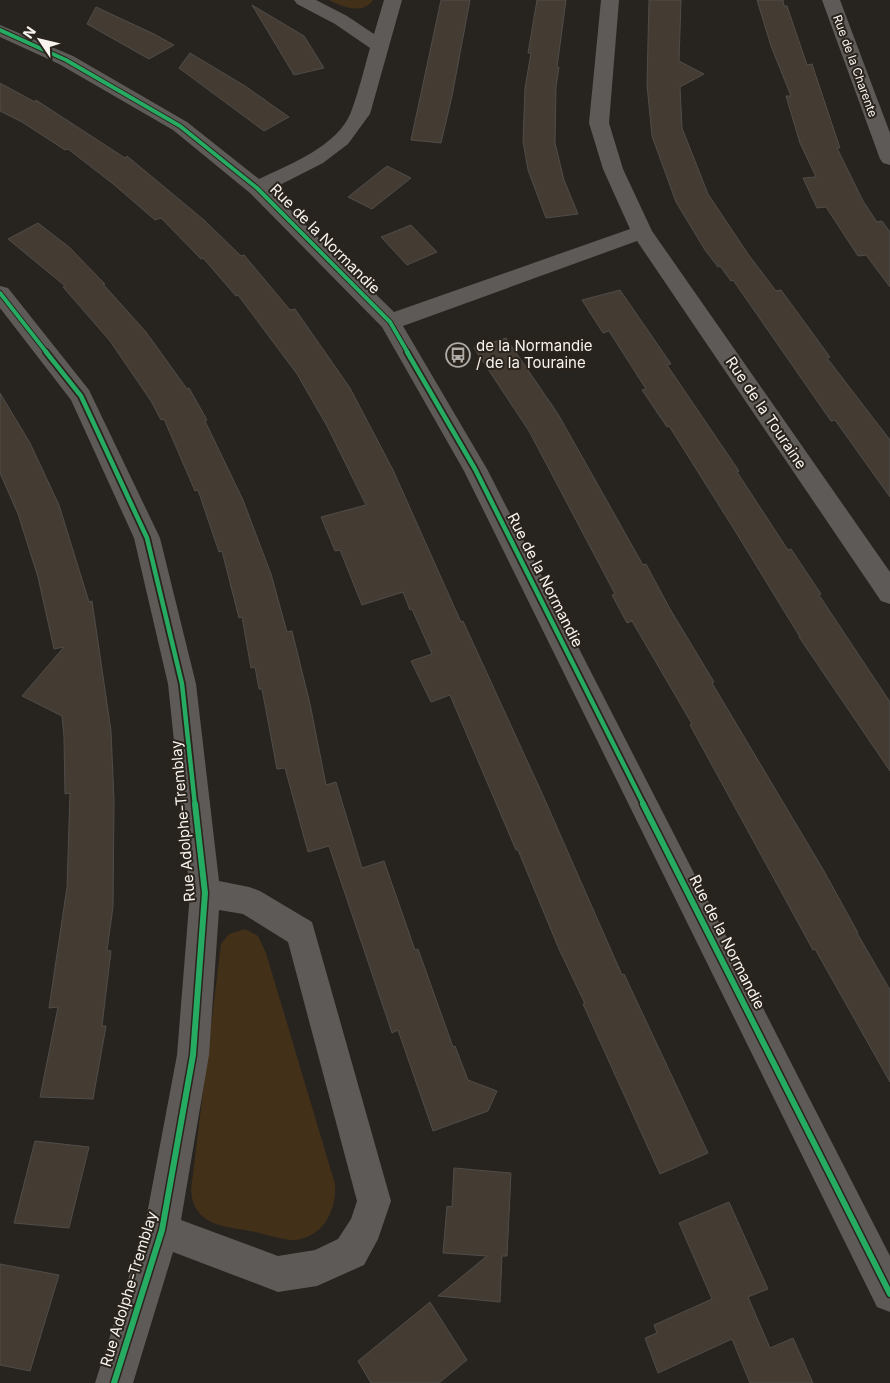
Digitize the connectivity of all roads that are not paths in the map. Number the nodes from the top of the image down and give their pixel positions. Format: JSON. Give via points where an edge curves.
{"nodes":[{"id":1,"x":303,"y":0,"type":"edge"},
{"id":2,"x":393,"y":0,"type":"edge"},
{"id":3,"x":610,"y":0,"type":"edge"},
{"id":4,"x":831,"y":0,"type":"edge"},
{"id":5,"x":0,"y":30,"type":"edge"},
{"id":6,"x":379,"y":46,"type":"junction"},
{"id":7,"x":890,"y":159,"type":"edge"},
{"id":8,"x":257,"y":188,"type":"junction"},
{"id":9,"x":642,"y":232,"type":"junction"},
{"id":10,"x":0,"y":294,"type":"edge"},
{"id":11,"x":390,"y":322,"type":"junction"},
{"id":12,"x":890,"y":593,"type":"edge"},
{"id":13,"x":205,"y":893,"type":"junction"},
{"id":14,"x":162,"y":1230,"type":"junction"},
{"id":15,"x":890,"y":1294,"type":"edge"},
{"id":16,"x":114,"y":1383,"type":"edge"}],
"edges":[{"from":1,"to":6,"type":"street","via":[[342,20]]},
{"from":2,"to":6,"type":"street"},
{"from":3,"to":9,"type":"street","name":"Rue de la Touraine","via":[[599,124],[613,169]]},
{"from":4,"to":7,"type":"street","name":"Rue de la Charente"},
{"from":5,"to":8,"type":"street","name":"Rue de la Normandie","via":[[66,60],[180,126]]},
{"from":6,"to":8,"type":"street","via":[[360,114],[341,140],[316,159]]},
{"from":8,"to":11,"type":"street","name":"Rue de la Normandie"},
{"from":9,"to":11,"type":"street"},
{"from":9,"to":12,"type":"street","name":"Rue de la Touraine"},
{"from":10,"to":13,"type":"street","name":"Rue Adolphe-Tremblay","via":[[81,396],[147,538],[182,684]]},
{"from":11,"to":15,"type":"street","name":"Rue de la Normandie","via":[[475,469]]},
{"from":13,"to":14,"type":"street","name":"Rue Adolphe-Tremblay","via":[[193,1055]]},
{"from":13,"to":14,"type":"street","name":"Rue Adolphe-Tremblay","via":[[249,901],[301,933],[374,1201],[366,1227],[351,1252],[317,1268],[278,1274]]},
{"from":14,"to":16,"type":"street","name":"Rue Adolphe-Tremblay"}]}
